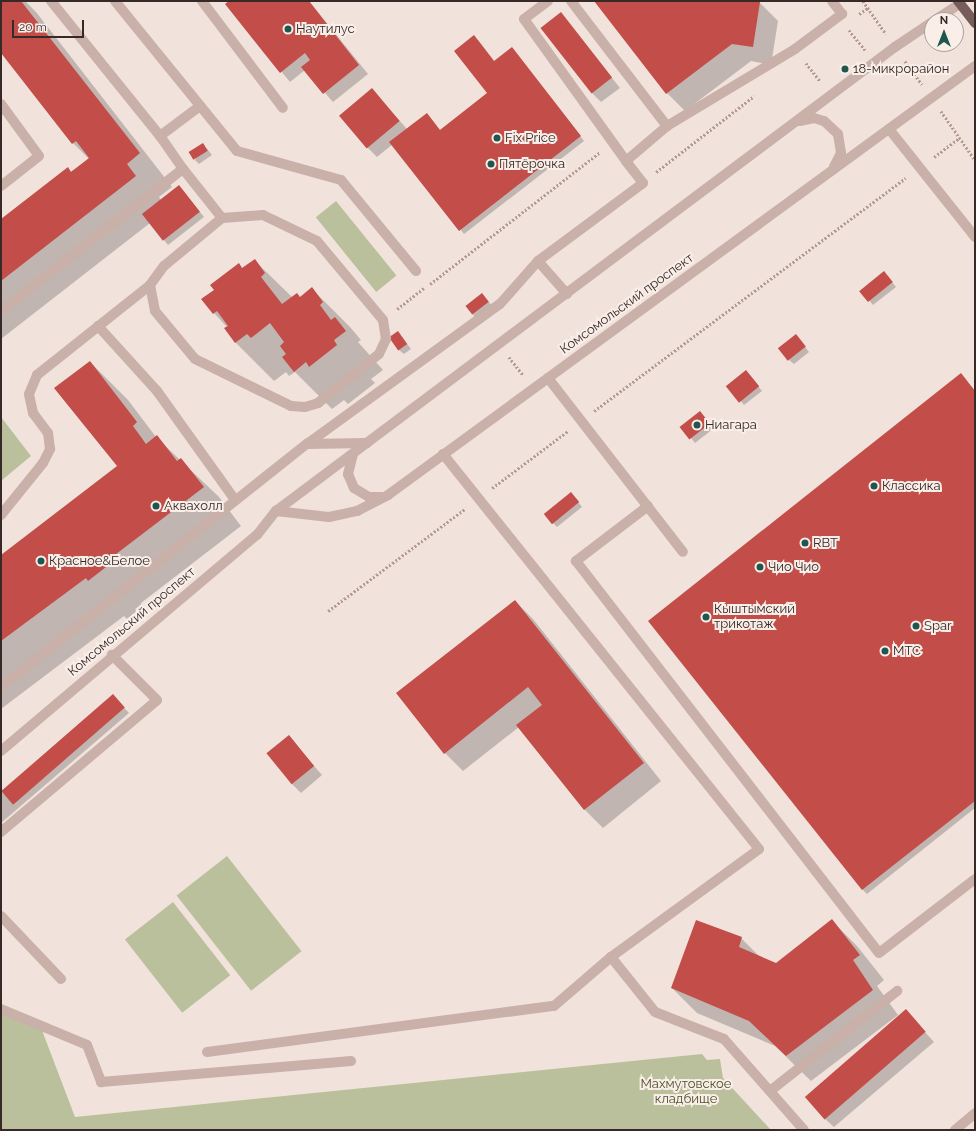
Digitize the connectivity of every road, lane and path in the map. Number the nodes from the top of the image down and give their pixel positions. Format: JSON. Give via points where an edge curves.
{"nodes":[{"id":1,"x":51,"y":1,"type":"edge"},
{"id":2,"x":116,"y":1,"type":"edge"},
{"id":3,"x":202,"y":1,"type":"edge"},
{"id":4,"x":548,"y":1,"type":"edge"},
{"id":5,"x":571,"y":1,"type":"edge"},
{"id":6,"x":832,"y":1,"type":"edge"},
{"id":7,"x":863,"y":1,"type":"edge"},
{"id":8,"x":960,"y":2,"type":"edge"},
{"id":9,"x":946,"y":12,"type":"edge"},
{"id":10,"x":975,"y":23,"type":"edge"},
{"id":11,"x":845,"y":25,"type":"dead end"},
{"id":12,"x":924,"y":27,"type":"edge"},
{"id":13,"x":895,"y":47,"type":"junction"},
{"id":14,"x":861,"y":56,"type":"dead end"},
{"id":15,"x":802,"y":59,"type":"dead end"},
{"id":16,"x":975,"y":66,"type":"edge"},
{"id":17,"x":824,"y":85,"type":"dead end"},
{"id":18,"x":931,"y":98,"type":"junction"},
{"id":19,"x":1,"y":104,"type":"edge"},
{"id":20,"x":200,"y":106,"type":"junction"},
{"id":21,"x":283,"y":108,"type":"dead end"},
{"id":22,"x":795,"y":123,"type":"junction"},
{"id":23,"x":667,"y":126,"type":"junction"},
{"id":24,"x":889,"y":129,"type":"junction"},
{"id":25,"x":160,"y":136,"type":"junction"},
{"id":26,"x":959,"y":138,"type":"junction"},
{"id":27,"x":613,"y":142,"type":"junction"},
{"id":28,"x":975,"y":160,"type":"edge"},
{"id":29,"x":626,"y":161,"type":"junction"},
{"id":30,"x":920,"y":167,"type":"junction"},
{"id":31,"x":183,"y":169,"type":"junction"},
{"id":32,"x":832,"y":171,"type":"junction"},
{"id":33,"x":1,"y":186,"type":"edge"},
{"id":34,"x":222,"y":218,"type":"junction"},
{"id":35,"x":975,"y":237,"type":"edge"},
{"id":36,"x":538,"y":261,"type":"junction"},
{"id":37,"x":416,"y":271,"type":"dead end"},
{"id":38,"x":150,"y":285,"type":"junction"},
{"id":39,"x":567,"y":294,"type":"junction"},
{"id":40,"x":1,"y":311,"type":"edge"},
{"id":41,"x":382,"y":320,"type":"junction"},
{"id":42,"x":98,"y":326,"type":"junction"},
{"id":43,"x":548,"y":378,"type":"junction"},
{"id":44,"x":582,"y":421,"type":"junction"},
{"id":45,"x":367,"y":443,"type":"junction"},
{"id":46,"x":307,"y":444,"type":"junction"},
{"id":47,"x":353,"y":454,"type":"junction"},
{"id":48,"x":443,"y":454,"type":"junction"},
{"id":49,"x":388,"y":495,"type":"junction"},
{"id":50,"x":478,"y":498,"type":"junction"},
{"id":51,"x":235,"y":500,"type":"junction"},
{"id":52,"x":648,"y":506,"type":"junction"},
{"id":53,"x":276,"y":511,"type":"junction"},
{"id":54,"x":1,"y":515,"type":"edge"},
{"id":55,"x":683,"y":552,"type":"dead end"},
{"id":56,"x":328,"y":611,"type":"dead end"},
{"id":57,"x":112,"y":655,"type":"junction"},
{"id":58,"x":1,"y":687,"type":"edge"},
{"id":59,"x":1,"y":751,"type":"edge"},
{"id":60,"x":1,"y":832,"type":"edge"},
{"id":61,"x":975,"y":879,"type":"edge"},
{"id":62,"x":1,"y":916,"type":"edge"},
{"id":63,"x":611,"y":957,"type":"junction"},
{"id":64,"x":61,"y":979,"type":"dead end"},
{"id":65,"x":897,"y":991,"type":"dead end"},
{"id":66,"x":1,"y":1009,"type":"edge"},
{"id":67,"x":207,"y":1052,"type":"dead end"},
{"id":68,"x":351,"y":1061,"type":"dead end"},
{"id":69,"x":770,"y":1092,"type":"junction"},
{"id":70,"x":975,"y":1114,"type":"edge"},
{"id":71,"x":804,"y":1130,"type":"edge"},
{"id":72,"x":955,"y":1130,"type":"edge"}],
"edges":[{"from":1,"to":25,"type":"street"},
{"from":2,"to":20,"type":"street"},
{"from":3,"to":21,"type":"street"},
{"from":4,"to":27,"type":"street","via":[[524,19]]},
{"from":5,"to":23,"type":"street"},
{"from":6,"to":23,"type":"street","via":[[842,14],[795,49]]},
{"from":7,"to":13,"type":"path"},
{"from":8,"to":9,"type":"street"},
{"from":8,"to":10,"type":"main road"},
{"from":11,"to":14,"type":"path","via":[[866,52]]},
{"from":12,"to":13,"type":"street","name":"Комсомольский проспект"},
{"from":13,"to":18,"type":"path"},
{"from":13,"to":22,"type":"street","name":"Комсомольский проспект"},
{"from":15,"to":17,"type":"path"},
{"from":16,"to":18,"type":"street","name":"Комсомольский проспект"},
{"from":18,"to":24,"type":"street","name":"Комсомольский проспект"},
{"from":18,"to":26,"type":"path"},
{"from":19,"to":33,"type":"street","via":[[40,156]]},
{"from":20,"to":25,"type":"street"},
{"from":20,"to":37,"type":"street","via":[[237,151],[341,180]]},
{"from":22,"to":32,"type":"street","via":[[804,119],[824,121],[838,134],[841,153]]},
{"from":22,"to":39,"type":"street","name":"Комсомольский проспект"},
{"from":23,"to":29,"type":"street"},
{"from":24,"to":30,"type":"street"},
{"from":24,"to":32,"type":"street","name":"Комсомольский проспект"},
{"from":25,"to":31,"type":"street"},
{"from":26,"to":28,"type":"path"},
{"from":26,"to":30,"type":"path"},
{"from":27,"to":29,"type":"street"},
{"from":27,"to":41,"type":"path"},
{"from":29,"to":36,"type":"street","via":[[642,183]]},
{"from":30,"to":35,"type":"street"},
{"from":30,"to":44,"type":"path"},
{"from":31,"to":34,"type":"street"},
{"from":31,"to":40,"type":"street"},
{"from":32,"to":43,"type":"street","name":"Комсомольский проспект"},
{"from":34,"to":38,"type":"street","via":[[164,266]]},
{"from":34,"to":41,"type":"street","via":[[263,215],[318,241]]},
{"from":36,"to":39,"type":"street"},
{"from":36,"to":46,"type":"street","via":[[500,304]]},
{"from":38,"to":41,"type":"street","via":[[155,311],[195,359],[291,406],[305,407],[318,403],[379,354],[386,339]]},
{"from":38,"to":42,"type":"street"},
{"from":39,"to":45,"type":"street","name":"Комсомольский проспект"},
{"from":42,"to":51,"type":"street","via":[[157,391]]},
{"from":42,"to":54,"type":"street","via":[[37,375],[29,394],[33,413],[48,433],[50,449],[43,463]]},
{"from":43,"to":44,"type":"street"},
{"from":43,"to":48,"type":"street","name":"Комсомольский проспект"},
{"from":44,"to":50,"type":"path"},
{"from":44,"to":52,"type":"street"},
{"from":45,"to":46,"type":"street"},
{"from":45,"to":47,"type":"street","name":"Комсомольский проспект"},
{"from":46,"to":51,"type":"street"},
{"from":47,"to":49,"type":"street","via":[[348,474],[354,488],[369,497]]},
{"from":47,"to":53,"type":"street","name":"Комсомольский проспект"},
{"from":48,"to":49,"type":"street","name":"Комсомольский проспект"},
{"from":48,"to":50,"type":"street"},
{"from":49,"to":53,"type":"street","name":"Комсомольский проспект","via":[[357,511],[329,517]]},
{"from":50,"to":56,"type":"path"},
{"from":50,"to":63,"type":"street","via":[[759,849]]},
{"from":51,"to":58,"type":"street"},
{"from":52,"to":55,"type":"street"},
{"from":52,"to":61,"type":"street","via":[[576,561],[879,953]]},
{"from":53,"to":57,"type":"street","name":"Комсомольский проспект","via":[[257,535]]},
{"from":57,"to":59,"type":"street","name":"Комсомольский проспект"},
{"from":57,"to":60,"type":"street","via":[[157,700]]},
{"from":62,"to":64,"type":"street"},
{"from":63,"to":67,"type":"street","via":[[554,1006]]},
{"from":63,"to":69,"type":"street","via":[[655,1012],[724,1039]]},
{"from":65,"to":69,"type":"street"},
{"from":66,"to":68,"type":"street","via":[[87,1045],[101,1082]]},
{"from":69,"to":71,"type":"street"},
{"from":70,"to":72,"type":"street"}]}
